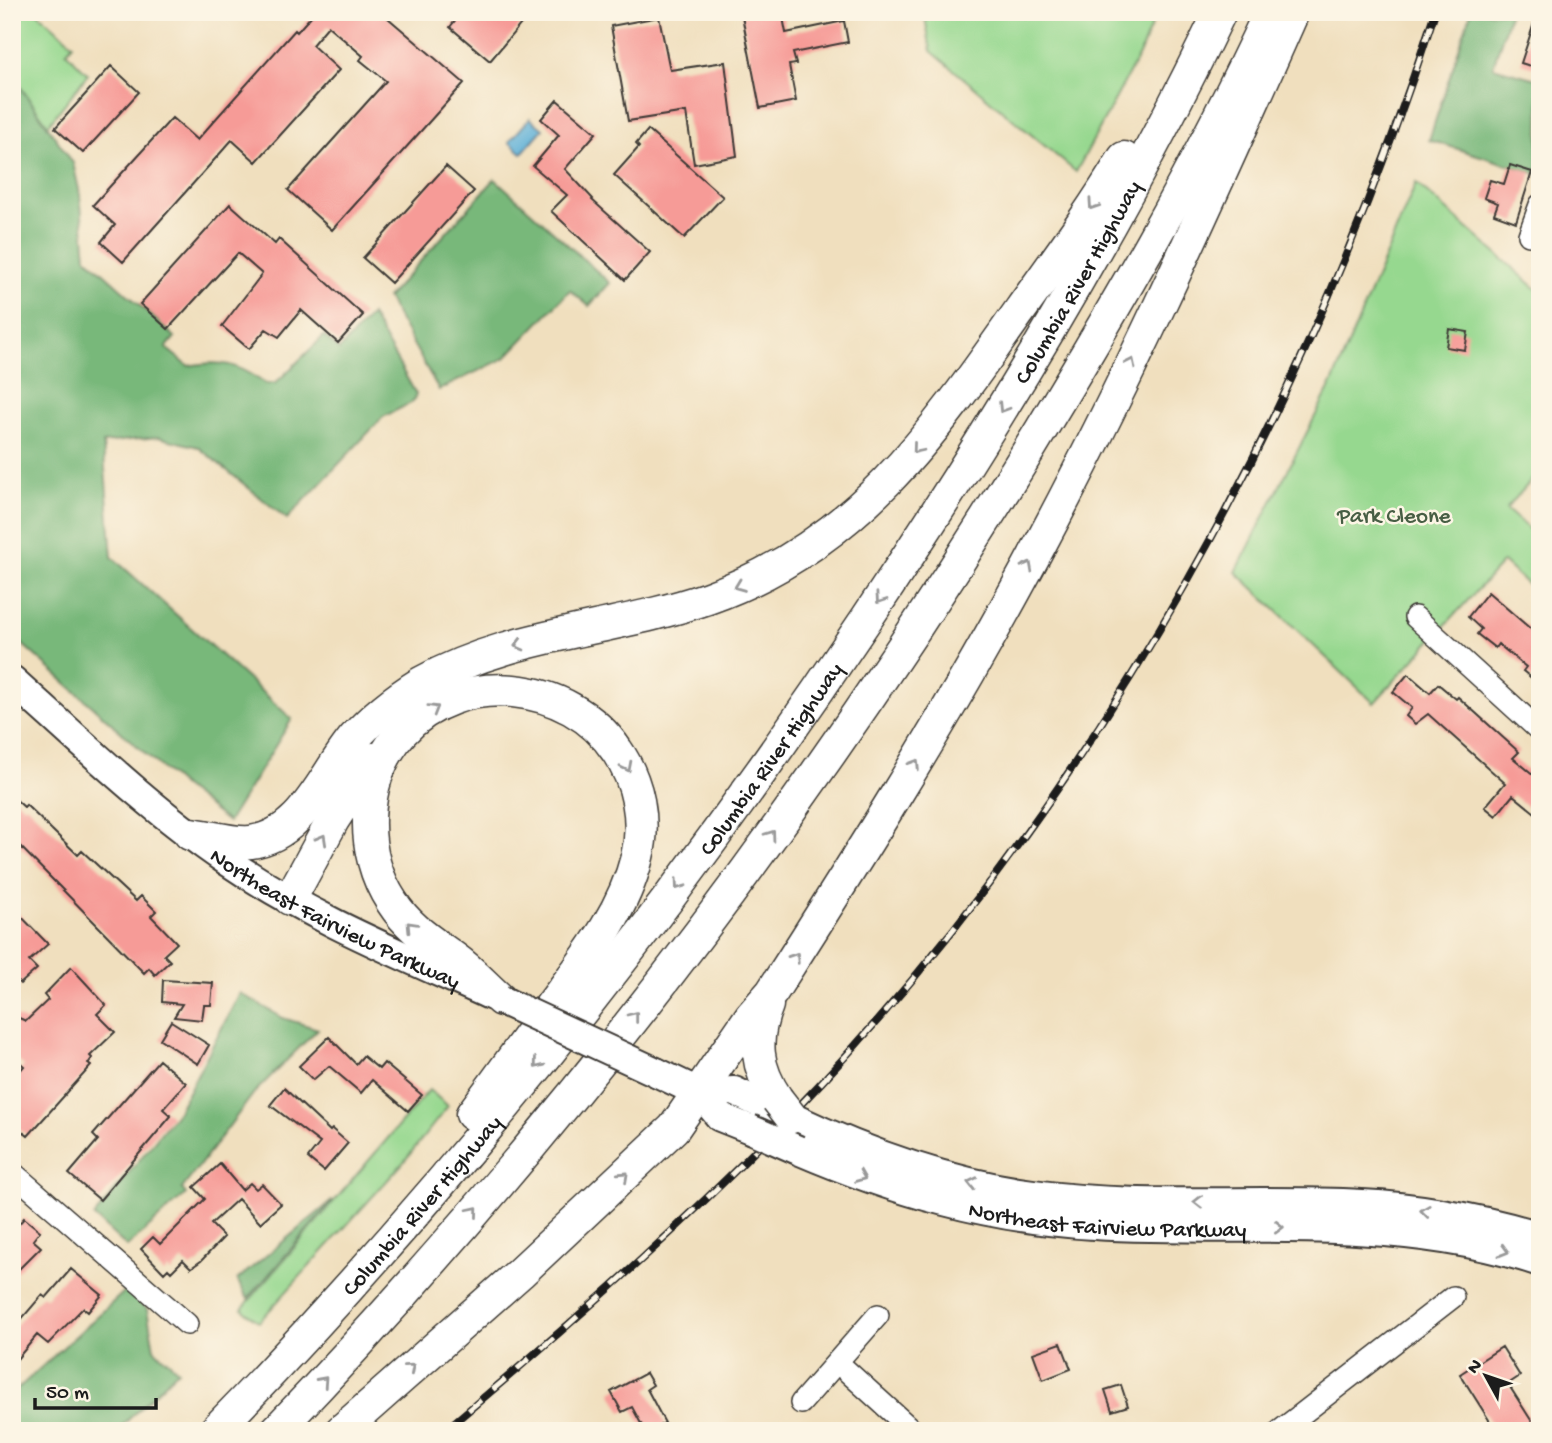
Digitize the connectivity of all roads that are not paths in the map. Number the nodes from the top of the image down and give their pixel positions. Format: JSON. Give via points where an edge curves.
{"nodes":[{"id":1,"x":1270,"y":12,"type":"edge"},
{"id":2,"x":1293,"y":12,"type":"edge"},
{"id":3,"x":1217,"y":19,"type":"edge"},
{"id":4,"x":1540,"y":205,"type":"edge"},
{"id":5,"x":1529,"y":235,"type":"dead end"},
{"id":6,"x":1415,"y":617,"type":"dead end"},
{"id":7,"x":12,"y":680,"type":"edge"},
{"id":8,"x":1540,"y":731,"type":"edge"},
{"id":9,"x":400,"y":734,"type":"junction"},
{"id":10,"x":316,"y":795,"type":"junction"},
{"id":11,"x":190,"y":834,"type":"junction"},
{"id":12,"x":281,"y":894,"type":"junction"},
{"id":13,"x":772,"y":992,"type":"junction"},
{"id":14,"x":501,"y":1000,"type":"junction"},
{"id":15,"x":700,"y":1093,"type":"junction"},
{"id":16,"x":788,"y":1113,"type":"junction"},
{"id":17,"x":12,"y":1172,"type":"edge"},
{"id":18,"x":398,"y":1230,"type":"junction"},
{"id":19,"x":1540,"y":1236,"type":"edge"},
{"id":20,"x":1540,"y":1262,"type":"edge"},
{"id":21,"x":1453,"y":1297,"type":"dead end"},
{"id":22,"x":878,"y":1315,"type":"dead end"},
{"id":23,"x":187,"y":1324,"type":"dead end"},
{"id":24,"x":837,"y":1362,"type":"junction"},
{"id":25,"x":801,"y":1403,"type":"dead end"},
{"id":26,"x":215,"y":1431,"type":"edge"},
{"id":27,"x":276,"y":1431,"type":"edge"},
{"id":28,"x":341,"y":1431,"type":"edge"},
{"id":29,"x":913,"y":1431,"type":"edge"},
{"id":30,"x":1280,"y":1431,"type":"edge"}],
"edges":[{"from":27,"to":1,"type":"highway","name":"Columbia River Highway","one_way":true,"via":[[441,1249],[560,1108],[702,928],[819,768],[976,535],[1068,385],[1171,206]]},
{"from":13,"to":2,"type":"highway","one_way":true,"via":[[936,731],[1023,578],[1147,330]]},
{"from":3,"to":10,"type":"highway","one_way":true,"via":[[996,345],[939,422],[866,504],[806,551],[751,581],[670,609],[513,646],[434,676],[374,718],[346,748]]},
{"from":3,"to":18,"type":"highway","name":"Columbia River Highway","one_way":true,"via":[[1028,367],[824,683],[589,1003]]},
{"from":4,"to":5,"type":"street"},
{"from":6,"to":8,"type":"street"},
{"from":7,"to":11,"type":"main road","name":"Northeast Fairview Parkway"},
{"from":12,"to":9,"type":"highway","one_way":true,"via":[[369,764]]},
{"from":14,"to":9,"type":"highway","one_way":true,"via":[[454,958],[419,935],[381,883],[368,834],[369,806],[381,767]]},
{"from":9,"to":18,"type":"highway","one_way":true,"via":[[460,695],[507,690],[557,700],[595,724],[625,762],[633,780],[640,828],[637,856],[591,952],[470,1118]]},
{"from":10,"to":11,"type":"highway","via":[[289,824],[264,839],[234,842]]},
{"from":10,"to":12,"type":"highway"},
{"from":11,"to":12,"type":"main road","name":"Northeast Fairview Parkway"},
{"from":12,"to":14,"type":"main road","name":"Northeast Fairview Parkway"},
{"from":13,"to":15,"type":"highway"},
{"from":13,"to":16,"type":"highway","via":[[759,1032],[758,1062]]},
{"from":14,"to":15,"type":"main road","name":"Northeast Fairview Parkway","bridge":true},
{"from":15,"to":16,"type":"main road","name":"Northeast Fairview Parkway","via":[[734,1091]]},
{"from":15,"to":20,"type":"main road","name":"Northeast Fairview Parkway","one_way":true,"bridge":true,"via":[[720,1117],[910,1194],[1030,1220],[1405,1233],[1471,1243]]},
{"from":28,"to":15,"type":"highway","one_way":true,"via":[[664,1138]]},
{"from":19,"to":16,"type":"main road","name":"Northeast Fairview Parkway","one_way":true,"via":[[1458,1216],[1363,1204],[1033,1195],[969,1183],[898,1161]]},
{"from":17,"to":23,"type":"street"},
{"from":18,"to":26,"type":"highway","name":"Columbia River Highway"},
{"from":21,"to":30,"type":"street"},
{"from":22,"to":24,"type":"street"},
{"from":24,"to":25,"type":"street"},
{"from":24,"to":29,"type":"street"}]}
